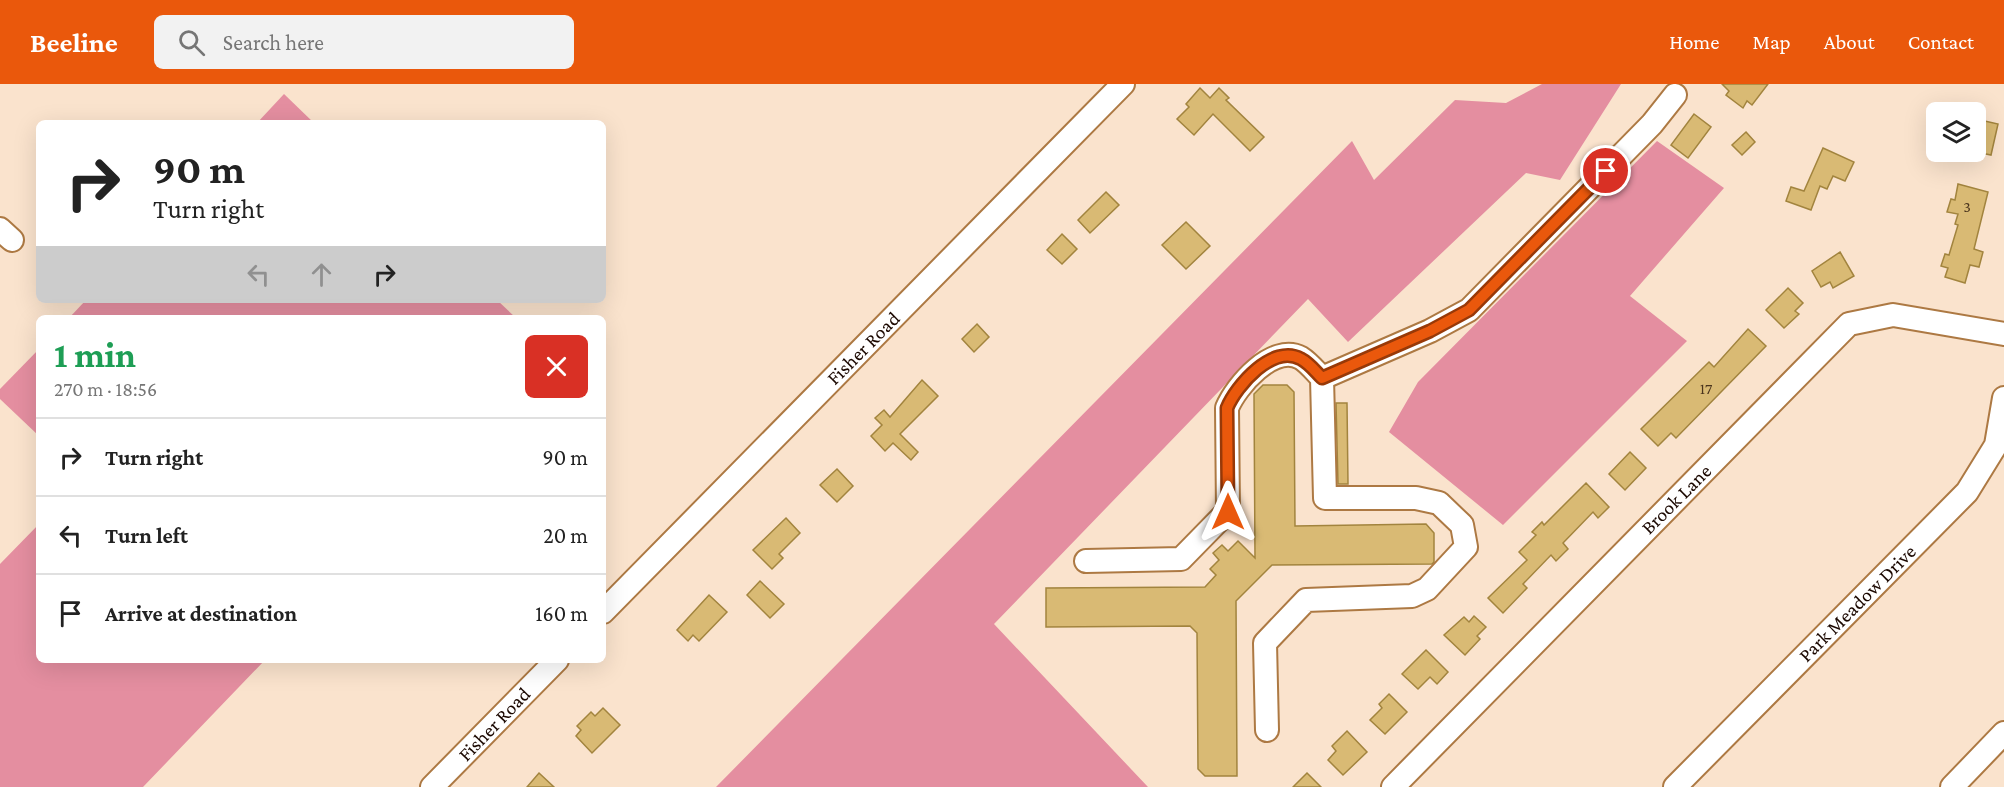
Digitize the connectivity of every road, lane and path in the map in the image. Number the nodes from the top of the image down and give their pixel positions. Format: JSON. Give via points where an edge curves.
{"nodes":[{"id":1,"x":1123,"y":84,"type":"edge"},
{"id":2,"x":1678,"y":88,"type":"edge"},
{"id":3,"x":2004,"y":334,"type":"edge"},
{"id":4,"x":1322,"y":378,"type":"junction"},
{"id":5,"x":2004,"y":398,"type":"edge"},
{"id":6,"x":1086,"y":561,"type":"dead end"},
{"id":7,"x":606,"y":609,"type":"edge"},
{"id":8,"x":553,"y":663,"type":"edge"},
{"id":9,"x":1267,"y":730,"type":"dead end"},
{"id":10,"x":2004,"y":734,"type":"edge"},
{"id":11,"x":432,"y":787,"type":"edge"},
{"id":12,"x":1393,"y":787,"type":"edge"},
{"id":13,"x":1675,"y":787,"type":"edge"},
{"id":14,"x":1952,"y":787,"type":"edge"}],
"edges":[{"from":1,"to":7,"type":"street","name":"Fisher Road"},
{"from":2,"to":4,"type":"street","via":[[1652,124],[1469,310]]},
{"from":3,"to":12,"type":"street","name":"Brook Lane","via":[[1893,315],[1849,324]]},
{"from":4,"to":6,"type":"street","via":[[1300,358],[1277,357],[1259,367],[1233,394],[1227,408],[1228,512],[1181,559]]},
{"from":4,"to":9,"type":"street","via":[[1325,498],[1416,498],[1439,503],[1462,525],[1466,547],[1426,589],[1413,596],[1306,600],[1265,643]]},
{"from":5,"to":13,"type":"street","name":"Park Meadow Drive","via":[[1996,445],[1967,492]]},
{"from":8,"to":11,"type":"street","name":"Fisher Road"},
{"from":10,"to":14,"type":"street"}]}
